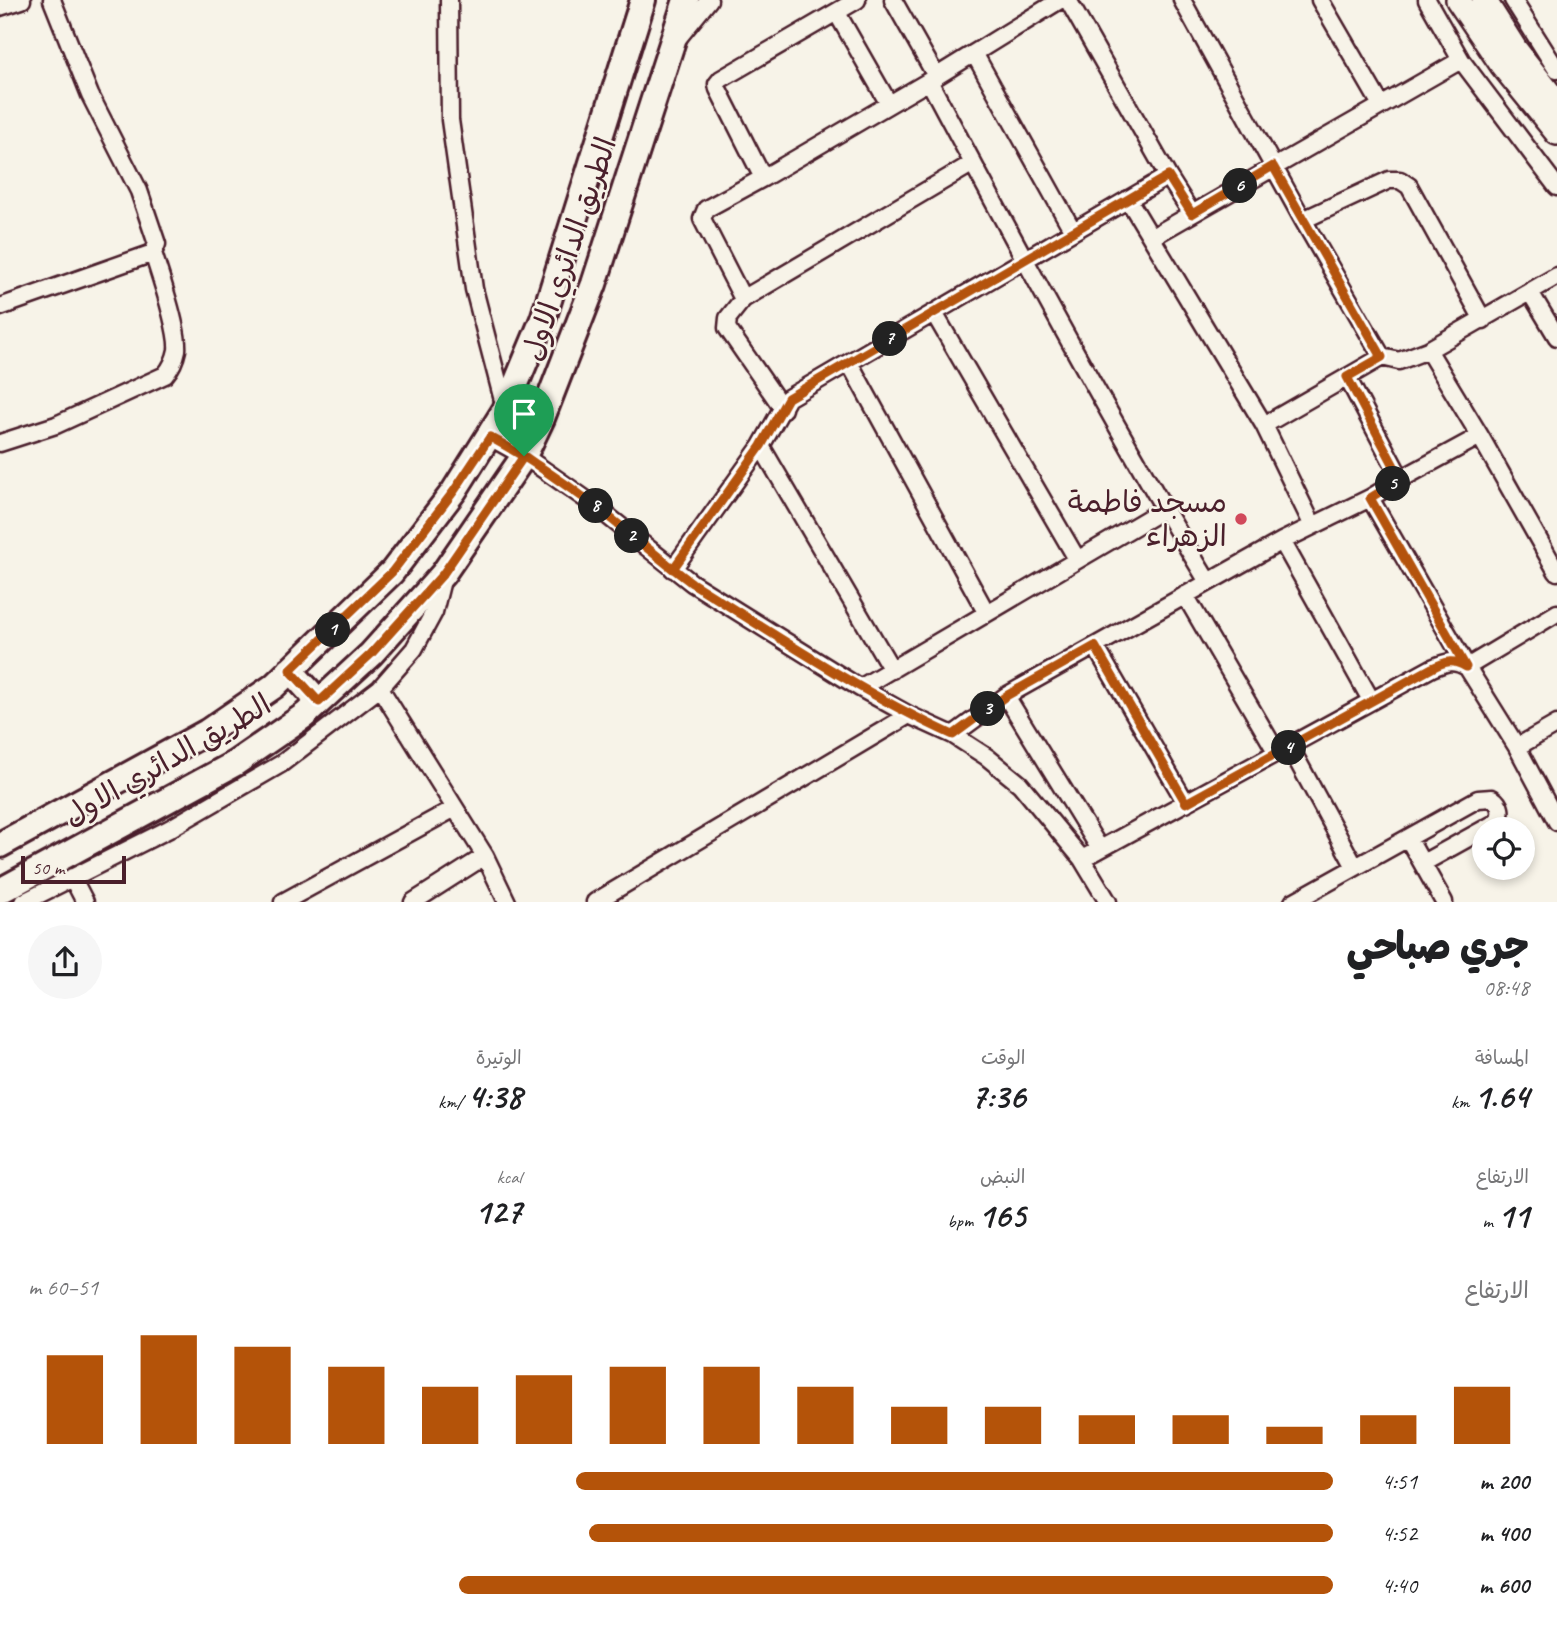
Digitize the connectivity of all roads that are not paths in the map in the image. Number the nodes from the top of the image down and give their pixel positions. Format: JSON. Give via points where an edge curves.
{"nodes":[{"id":1,"x":22,"y":0,"type":"edge"},
{"id":2,"x":52,"y":0,"type":"edge"},
{"id":3,"x":449,"y":0,"type":"edge"},
{"id":4,"x":643,"y":0,"type":"edge"},
{"id":5,"x":686,"y":0,"type":"edge"},
{"id":6,"x":709,"y":0,"type":"edge"},
{"id":7,"x":892,"y":0,"type":"edge"},
{"id":8,"x":1060,"y":0,"type":"edge"},
{"id":9,"x":1068,"y":0,"type":"edge"},
{"id":10,"x":1182,"y":0,"type":"edge"},
{"id":11,"x":1320,"y":0,"type":"edge"},
{"id":12,"x":1427,"y":0,"type":"edge"},
{"id":13,"x":1458,"y":0,"type":"edge"},
{"id":14,"x":1484,"y":0,"type":"edge"},
{"id":15,"x":1513,"y":0,"type":"edge"},
{"id":16,"x":843,"y":6,"type":"edge"},
{"id":17,"x":0,"y":7,"type":"edge"},
{"id":18,"x":669,"y":50,"type":"junction"},
{"id":19,"x":974,"y":53,"type":"junction"},
{"id":20,"x":1461,"y":60,"type":"junction"},
{"id":21,"x":933,"y":79,"type":"junction"},
{"id":22,"x":1554,"y":85,"type":"edge"},
{"id":23,"x":889,"y":104,"type":"junction"},
{"id":24,"x":1381,"y":105,"type":"junction"},
{"id":25,"x":1557,"y":133,"type":"edge"},
{"id":26,"x":973,"y":163,"type":"junction"},
{"id":27,"x":1273,"y":166,"type":"junction"},
{"id":28,"x":1168,"y":176,"type":"junction"},
{"id":29,"x":763,"y":178,"type":"junction"},
{"id":30,"x":1557,"y":187,"type":"edge"},
{"id":31,"x":1128,"y":199,"type":"junction"},
{"id":32,"x":1192,"y":214,"type":"junction"},
{"id":33,"x":1303,"y":220,"type":"junction"},
{"id":34,"x":1073,"y":231,"type":"junction"},
{"id":35,"x":1152,"y":237,"type":"junction"},
{"id":36,"x":153,"y":253,"type":"junction"},
{"id":37,"x":1025,"y":261,"type":"junction"},
{"id":38,"x":1557,"y":276,"type":"edge"},
{"id":39,"x":1530,"y":292,"type":"junction"},
{"id":40,"x":743,"y":299,"type":"junction"},
{"id":41,"x":0,"y":307,"type":"edge"},
{"id":42,"x":934,"y":313,"type":"junction"},
{"id":43,"x":1483,"y":320,"type":"junction"},
{"id":44,"x":1557,"y":337,"type":"edge"},
{"id":45,"x":1428,"y":350,"type":"junction"},
{"id":46,"x":1382,"y":357,"type":"junction"},
{"id":47,"x":850,"y":364,"type":"junction"},
{"id":48,"x":1347,"y":377,"type":"junction"},
{"id":49,"x":783,"y":409,"type":"junction"},
{"id":50,"x":505,"y":410,"type":"junction"},
{"id":51,"x":1264,"y":425,"type":"junction"},
{"id":52,"x":1480,"y":436,"type":"junction"},
{"id":53,"x":490,"y":437,"type":"junction"},
{"id":54,"x":0,"y":443,"type":"edge"},
{"id":55,"x":761,"y":446,"type":"junction"},
{"id":56,"x":524,"y":456,"type":"junction"},
{"id":57,"x":1401,"y":479,"type":"junction"},
{"id":58,"x":1370,"y":498,"type":"junction"},
{"id":59,"x":1164,"y":509,"type":"junction"},
{"id":60,"x":1313,"y":526,"type":"junction"},
{"id":61,"x":1282,"y":541,"type":"junction"},
{"id":62,"x":1077,"y":559,"type":"junction"},
{"id":63,"x":673,"y":569,"type":"junction"},
{"id":64,"x":1557,"y":572,"type":"edge"},
{"id":65,"x":443,"y":574,"type":"junction"},
{"id":66,"x":1208,"y":582,"type":"junction"},
{"id":67,"x":1185,"y":595,"type":"junction"},
{"id":68,"x":986,"y":612,"type":"junction"},
{"id":69,"x":1557,"y":613,"type":"edge"},
{"id":70,"x":1095,"y":646,"type":"junction"},
{"id":71,"x":1466,"y":667,"type":"junction"},
{"id":72,"x":290,"y":670,"type":"junction"},
{"id":73,"x":892,"y":670,"type":"junction"},
{"id":74,"x":380,"y":688,"type":"junction"},
{"id":75,"x":860,"y":688,"type":"junction"},
{"id":76,"x":1006,"y":696,"type":"junction"},
{"id":77,"x":1371,"y":700,"type":"junction"},
{"id":78,"x":319,"y":702,"type":"junction"},
{"id":79,"x":909,"y":715,"type":"junction"},
{"id":80,"x":1557,"y":724,"type":"edge"},
{"id":81,"x":953,"y":735,"type":"junction"},
{"id":82,"x":1517,"y":747,"type":"junction"},
{"id":83,"x":1284,"y":750,"type":"junction"},
{"id":84,"x":84,"y":800,"type":"junction"},
{"id":85,"x":1186,"y":803,"type":"junction"},
{"id":86,"x":456,"y":808,"type":"junction"},
{"id":87,"x":1557,"y":822,"type":"edge"},
{"id":88,"x":102,"y":836,"type":"junction"},
{"id":89,"x":1408,"y":838,"type":"junction"},
{"id":90,"x":0,"y":845,"type":"edge"},
{"id":91,"x":1100,"y":849,"type":"junction"},
{"id":92,"x":485,"y":856,"type":"junction"},
{"id":93,"x":1082,"y":859,"type":"junction"},
{"id":94,"x":1423,"y":863,"type":"junction"},
{"id":95,"x":1355,"y":867,"type":"junction"},
{"id":96,"x":72,"y":877,"type":"junction"},
{"id":97,"x":0,"y":891,"type":"edge"},
{"id":98,"x":305,"y":897,"type":"edge"},
{"id":99,"x":23,"y":901,"type":"edge"},
{"id":100,"x":85,"y":901,"type":"edge"},
{"id":101,"x":283,"y":901,"type":"edge"},
{"id":102,"x":412,"y":901,"type":"edge"},
{"id":103,"x":507,"y":901,"type":"edge"},
{"id":104,"x":595,"y":901,"type":"edge"},
{"id":105,"x":1108,"y":901,"type":"edge"},
{"id":106,"x":1293,"y":901,"type":"edge"},
{"id":107,"x":1444,"y":901,"type":"edge"}],
"edges":[{"from":1,"to":17,"type":"street"},
{"from":2,"to":36,"type":"street","via":[[90,95],[139,191],[157,244]]},
{"from":3,"to":50,"type":"street","via":[[452,133],[474,289]]},
{"from":4,"to":50,"type":"main road","name":"الطريق الدائري الاول","via":[[543,319]]},
{"from":5,"to":18,"type":"main road","name":"الطريق الدائري الاول"},
{"from":6,"to":18,"type":"street"},
{"from":7,"to":21,"type":"street"},
{"from":8,"to":19,"type":"street"},
{"from":9,"to":28,"type":"street"},
{"from":10,"to":27,"type":"street"},
{"from":11,"to":24,"type":"street"},
{"from":12,"to":20,"type":"street"},
{"from":13,"to":25,"type":"main road","via":[[1502,65]]},
{"from":14,"to":22,"type":"main road","via":[[1515,49]]},
{"from":15,"to":22,"type":"street"},
{"from":16,"to":23,"type":"street"},
{"from":16,"to":29,"type":"street","via":[[717,84]]},
{"from":18,"to":56,"type":"main road","name":"الطريق الدائري الاول","via":[[594,284]]},
{"from":19,"to":21,"type":"street"},
{"from":19,"to":34,"type":"street"},
{"from":20,"to":24,"type":"street"},
{"from":20,"to":30,"type":"street"},
{"from":21,"to":23,"type":"street"},
{"from":21,"to":26,"type":"street"},
{"from":23,"to":29,"type":"street"},
{"from":24,"to":27,"type":"street"},
{"from":26,"to":37,"type":"street"},
{"from":26,"to":40,"type":"street"},
{"from":27,"to":32,"type":"street"},
{"from":27,"to":33,"type":"street"},
{"from":28,"to":31,"type":"street"},
{"from":28,"to":32,"type":"street"},
{"from":29,"to":40,"type":"street","via":[[713,203],[702,219]]},
{"from":31,"to":34,"type":"street"},
{"from":31,"to":35,"type":"street"},
{"from":32,"to":35,"type":"street"},
{"from":33,"to":43,"type":"street","via":[[1388,180],[1400,180],[1409,186]]},
{"from":33,"to":46,"type":"street"},
{"from":34,"to":37,"type":"street"},
{"from":35,"to":51,"type":"street"},
{"from":36,"to":41,"type":"street"},
{"from":36,"to":54,"type":"street","via":[[177,348],[165,375],[56,425]]},
{"from":37,"to":42,"type":"street"},
{"from":37,"to":59,"type":"street"},
{"from":38,"to":39,"type":"street"},
{"from":39,"to":43,"type":"street"},
{"from":39,"to":44,"type":"street"},
{"from":40,"to":49,"type":"street","via":[[728,318],[727,328]]},
{"from":42,"to":47,"type":"street"},
{"from":42,"to":62,"type":"street"},
{"from":43,"to":45,"type":"street"},
{"from":45,"to":46,"type":"street","via":[[1399,361]]},
{"from":45,"to":52,"type":"street"},
{"from":46,"to":48,"type":"street"},
{"from":47,"to":49,"type":"street","via":[[788,398]]},
{"from":47,"to":68,"type":"street"},
{"from":48,"to":51,"type":"street"},
{"from":48,"to":57,"type":"street"},
{"from":49,"to":55,"type":"street"},
{"from":50,"to":53,"type":"main road","name":"الطريق الدائري الاول"},
{"from":51,"to":60,"type":"street"},
{"from":52,"to":57,"type":"street"},
{"from":52,"to":64,"type":"street"},
{"from":53,"to":56,"type":"street"},
{"from":53,"to":72,"type":"main road","name":"الطريق الدائري الاول","via":[[392,572]]},
{"from":55,"to":63,"type":"street"},
{"from":55,"to":73,"type":"street"},
{"from":56,"to":63,"type":"street"},
{"from":56,"to":65,"type":"main road","name":"الطريق الدائري الاول"},
{"from":57,"to":58,"type":"street"},
{"from":58,"to":60,"type":"street"},
{"from":58,"to":71,"type":"street"},
{"from":59,"to":62,"type":"street"},
{"from":59,"to":66,"type":"street"},
{"from":60,"to":61,"type":"street"},
{"from":61,"to":66,"type":"street"},
{"from":61,"to":77,"type":"street"},
{"from":62,"to":68,"type":"street"},
{"from":63,"to":75,"type":"street"},
{"from":65,"to":74,"type":"street","via":[[434,612],[414,649]]},
{"from":65,"to":78,"type":"main road","name":"الطريق الدائري الاول","via":[[371,654]]},
{"from":66,"to":67,"type":"street"},
{"from":67,"to":70,"type":"street"},
{"from":67,"to":83,"type":"street"},
{"from":68,"to":73,"type":"street"},
{"from":69,"to":71,"type":"street"},
{"from":70,"to":76,"type":"street"},
{"from":70,"to":85,"type":"street"},
{"from":71,"to":77,"type":"street","via":[[1447,661]]},
{"from":71,"to":82,"type":"street"},
{"from":72,"to":78,"type":"main road"},
{"from":72,"to":84,"type":"main road","name":"الطريق الدائري الاول","via":[[206,732]]},
{"from":73,"to":75,"type":"street"},
{"from":74,"to":86,"type":"street"},
{"from":74,"to":96,"type":"street","via":[[281,764],[169,829]]},
{"from":75,"to":79,"type":"street"},
{"from":76,"to":81,"type":"street"},
{"from":76,"to":91,"type":"street"},
{"from":77,"to":83,"type":"street"},
{"from":78,"to":88,"type":"main road","name":"الطريق الدائري الاول","via":[[234,764]]},
{"from":79,"to":81,"type":"street"},
{"from":79,"to":104,"type":"street"},
{"from":80,"to":82,"type":"street"},
{"from":81,"to":93,"type":"street","via":[[1020,784]]},
{"from":82,"to":87,"type":"street"},
{"from":83,"to":85,"type":"street"},
{"from":83,"to":95,"type":"street"},
{"from":84,"to":88,"type":"main road"},
{"from":84,"to":90,"type":"main road","name":"الطريق الدائري الاول"},
{"from":85,"to":91,"type":"street"},
{"from":86,"to":92,"type":"street"},
{"from":86,"to":98,"type":"street"},
{"from":88,"to":97,"type":"main road","name":"الطريق الدائري الاول"},
{"from":89,"to":94,"type":"street"},
{"from":89,"to":94,"type":"street","via":[[1482,797],[1499,804],[1497,822]]},
{"from":89,"to":95,"type":"street"},
{"from":91,"to":93,"type":"street"},
{"from":92,"to":102,"type":"street"},
{"from":92,"to":103,"type":"street"},
{"from":93,"to":105,"type":"street"},
{"from":94,"to":107,"type":"street"},
{"from":95,"to":106,"type":"street"},
{"from":96,"to":99,"type":"street"},
{"from":96,"to":100,"type":"street"},
{"from":98,"to":101,"type":"street"}]}
